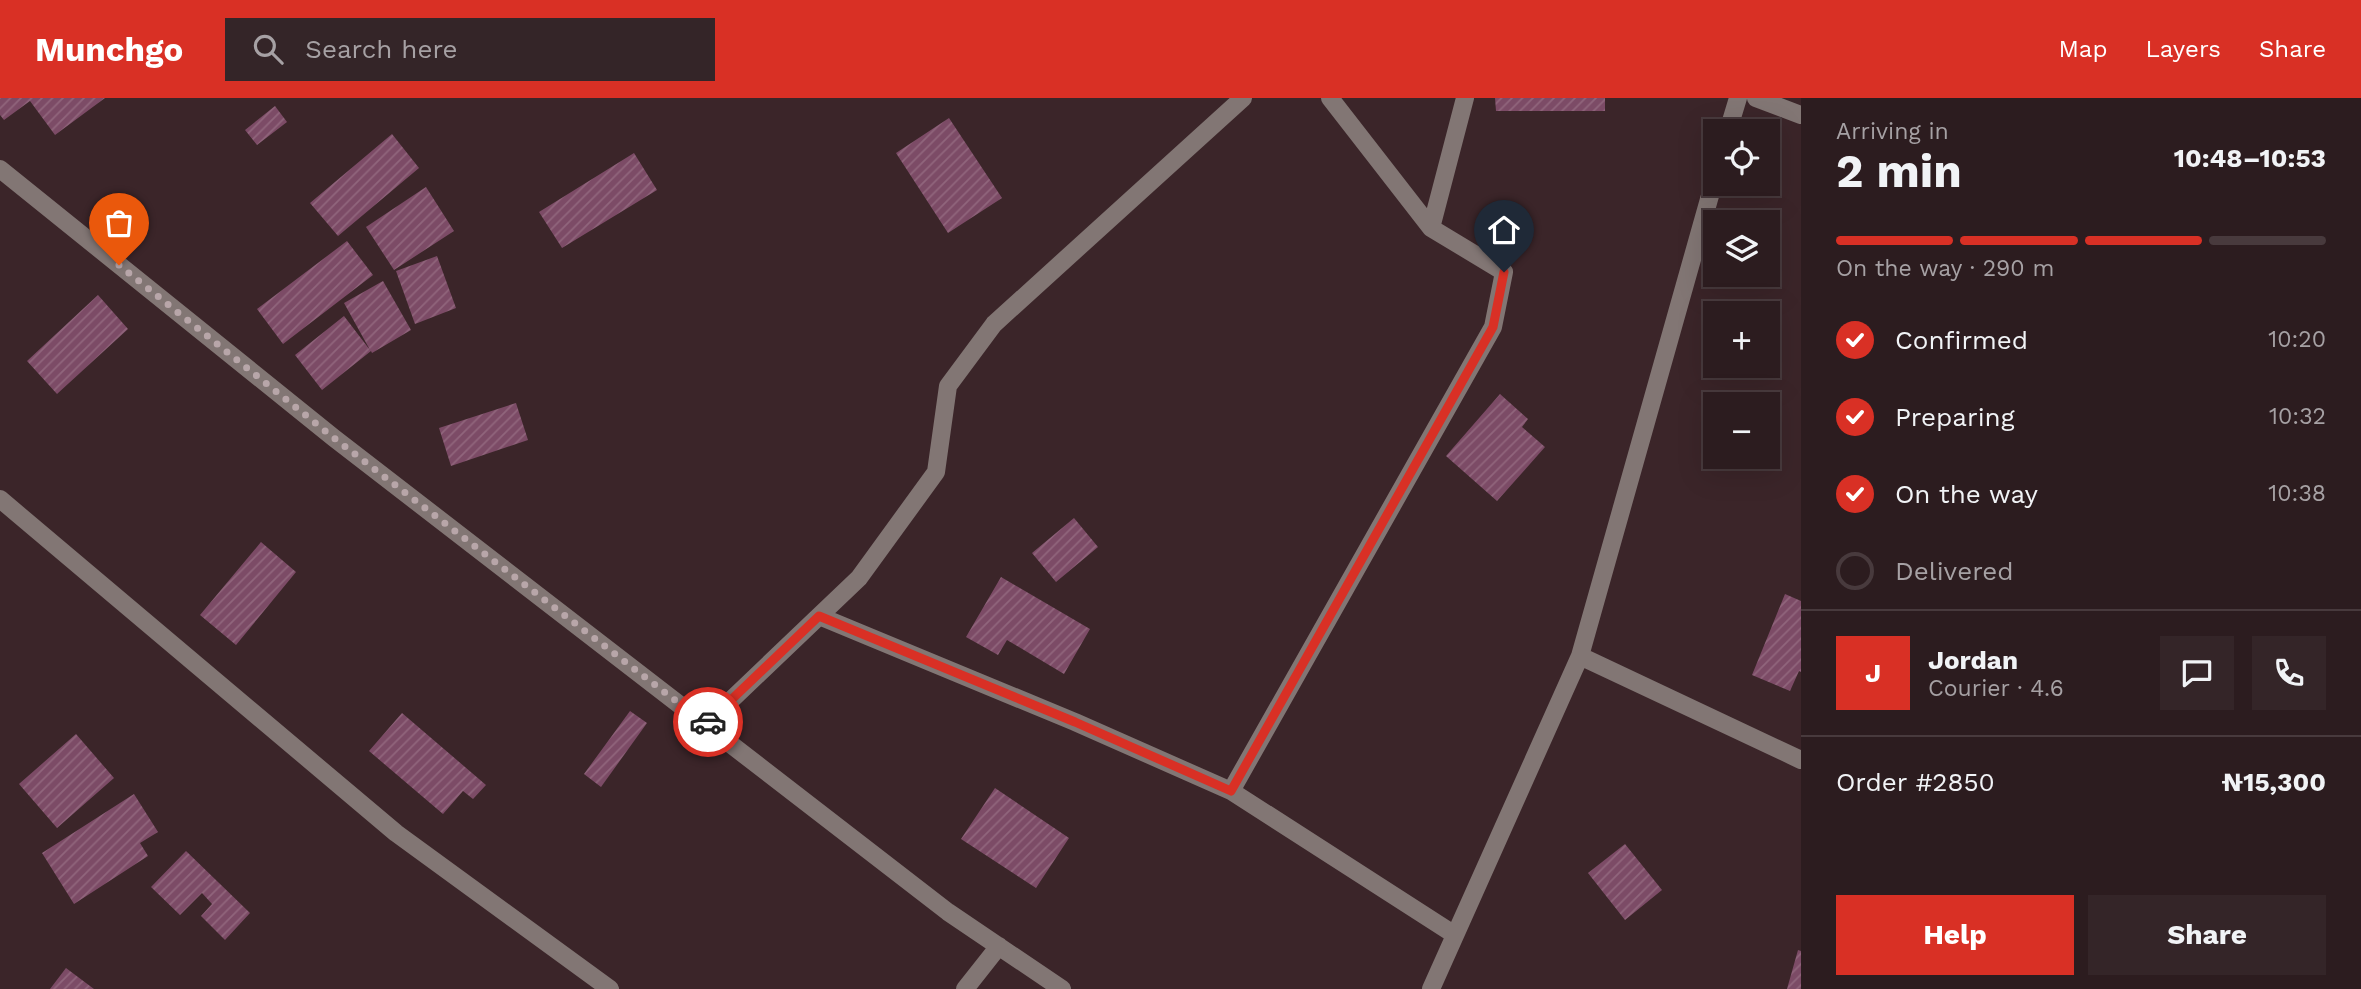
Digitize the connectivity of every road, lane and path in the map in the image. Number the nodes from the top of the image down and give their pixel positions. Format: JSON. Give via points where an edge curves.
{"nodes":[{"id":1,"x":1243,"y":98,"type":"edge"},
{"id":2,"x":1330,"y":98,"type":"edge"},
{"id":3,"x":1465,"y":98,"type":"edge"},
{"id":4,"x":1738,"y":98,"type":"edge"},
{"id":5,"x":1756,"y":98,"type":"edge"},
{"id":6,"x":1801,"y":115,"type":"edge"},
{"id":7,"x":1732,"y":119,"type":"edge"},
{"id":8,"x":4,"y":180,"type":"edge"},
{"id":9,"x":1710,"y":196,"type":"edge"},
{"id":10,"x":1431,"y":228,"type":"junction"},
{"id":11,"x":0,"y":499,"type":"edge"},
{"id":12,"x":819,"y":616,"type":"junction"},
{"id":13,"x":1580,"y":656,"type":"junction"},
{"id":14,"x":706,"y":724,"type":"junction"},
{"id":15,"x":1801,"y":760,"type":"edge"},
{"id":16,"x":1231,"y":791,"type":"junction"},
{"id":17,"x":1455,"y":935,"type":"junction"},
{"id":18,"x":999,"y":946,"type":"junction"},
{"id":19,"x":610,"y":989,"type":"edge"},
{"id":20,"x":965,"y":989,"type":"edge"},
{"id":21,"x":1062,"y":989,"type":"edge"},
{"id":22,"x":1431,"y":989,"type":"edge"}],
"edges":[{"from":1,"to":12,"type":"street","via":[[994,324],[948,386],[936,472],[859,578]]},
{"from":2,"to":10,"type":"street"},
{"from":3,"to":10,"type":"street"},
{"from":4,"to":7,"type":"street"},
{"from":5,"to":6,"type":"street"},
{"from":8,"to":14,"type":"street"},
{"from":9,"to":13,"type":"street"},
{"from":10,"to":16,"type":"street","via":[[1504,272],[1493,327]]},
{"from":11,"to":19,"type":"street","via":[[396,833]]},
{"from":12,"to":14,"type":"street"},
{"from":12,"to":16,"type":"street"},
{"from":13,"to":15,"type":"street"},
{"from":13,"to":17,"type":"street"},
{"from":14,"to":18,"type":"street","via":[[948,912]]},
{"from":16,"to":17,"type":"street"},
{"from":17,"to":22,"type":"street"},
{"from":18,"to":20,"type":"street"},
{"from":18,"to":21,"type":"street"}]}
